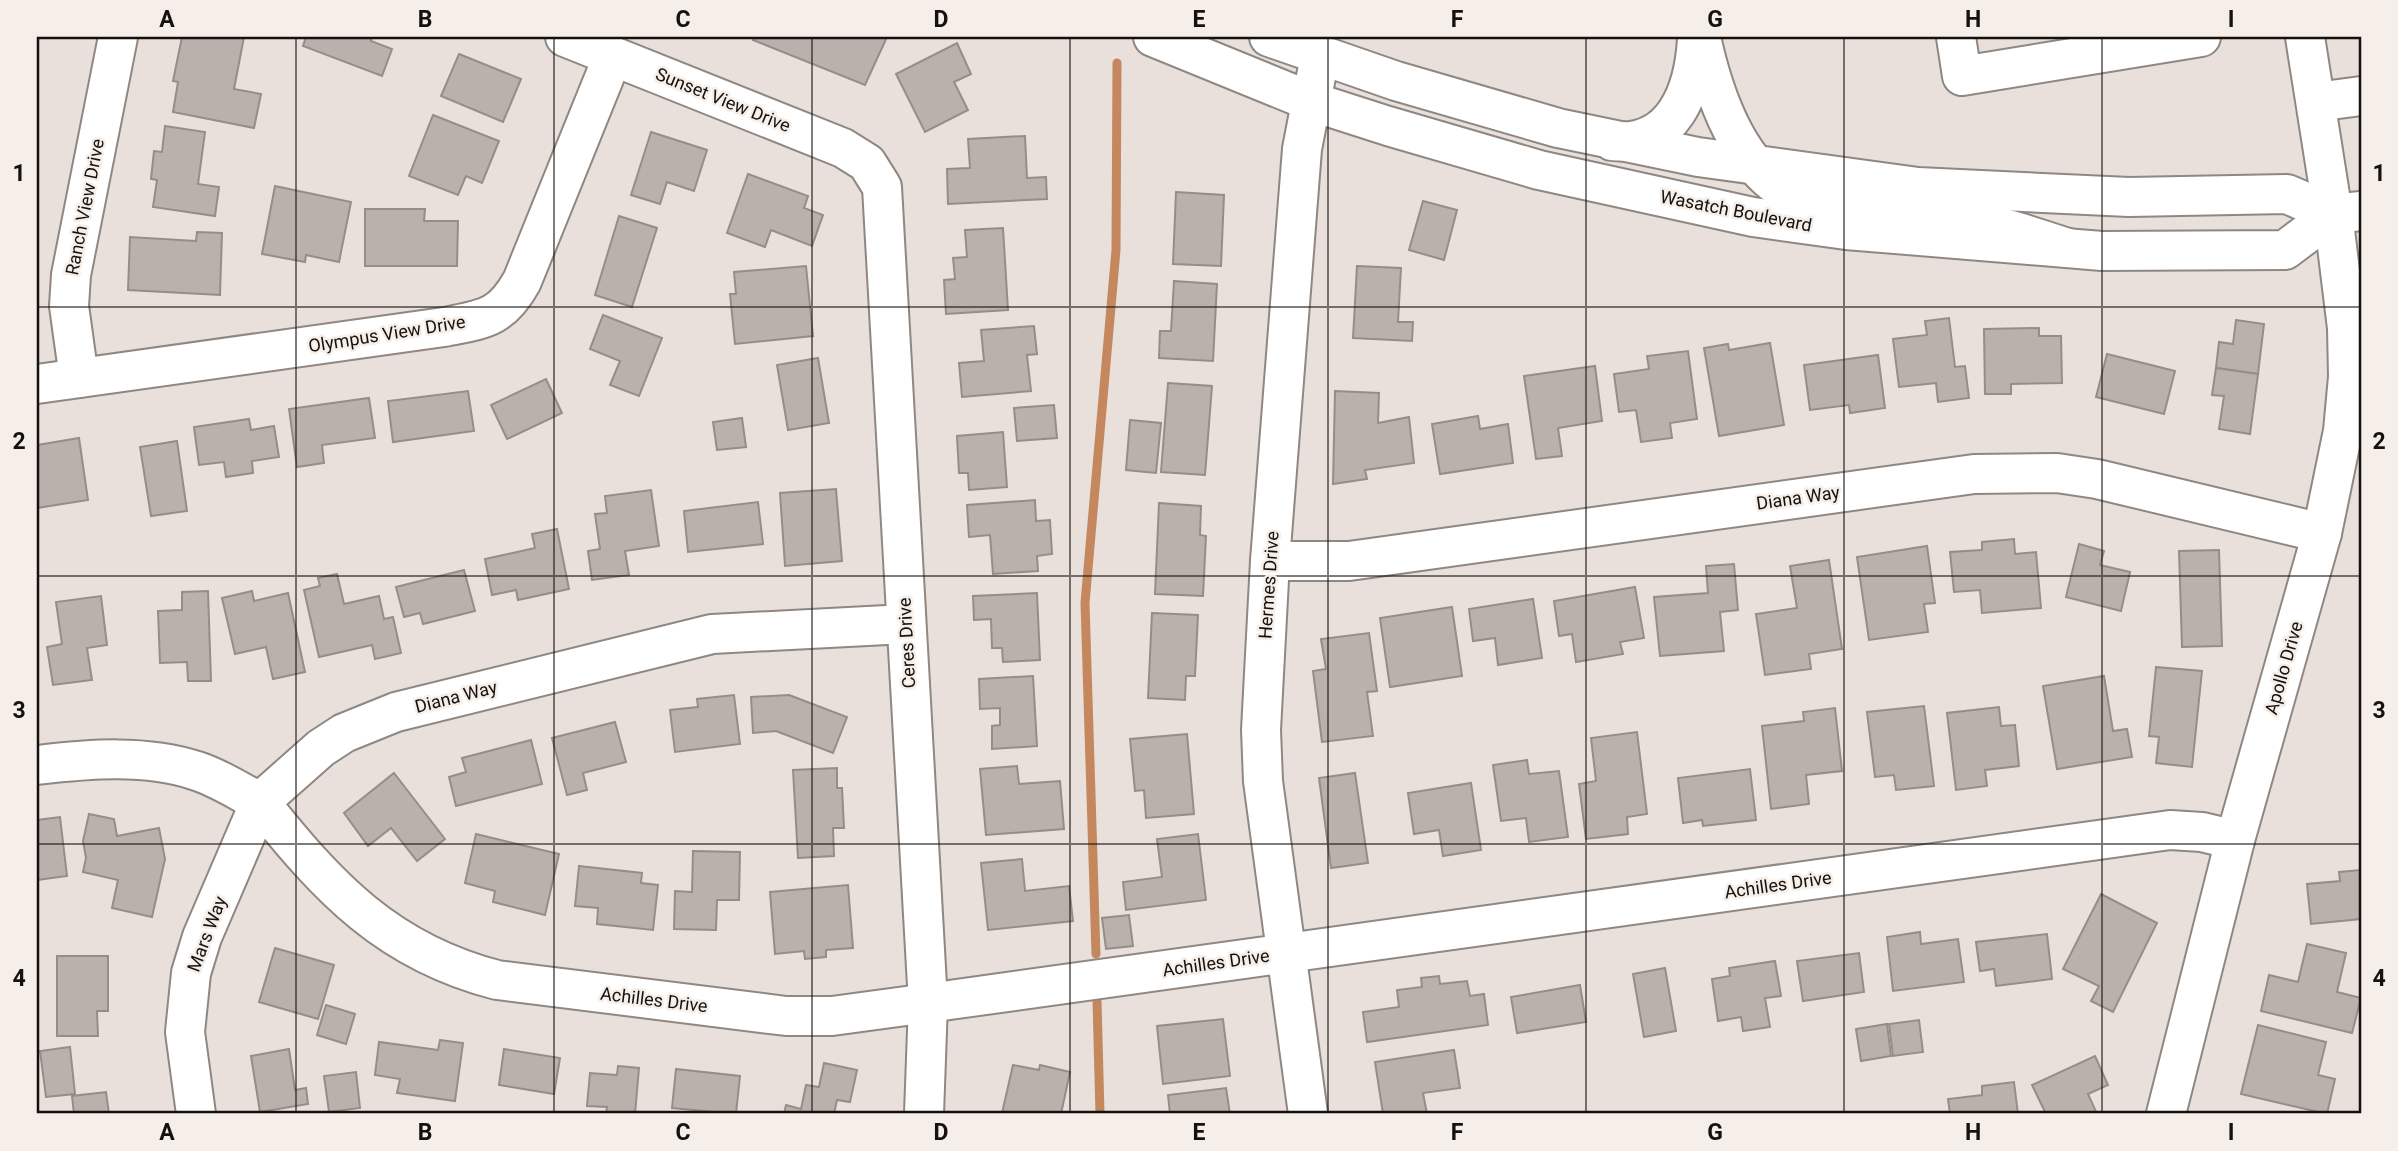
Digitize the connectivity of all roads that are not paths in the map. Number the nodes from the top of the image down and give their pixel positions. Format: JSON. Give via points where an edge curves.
{"nodes":[{"id":1,"x":118,"y":37,"type":"edge"},
{"id":2,"x":565,"y":37,"type":"edge"},
{"id":3,"x":1153,"y":37,"type":"edge"},
{"id":4,"x":1269,"y":37,"type":"edge"},
{"id":5,"x":1699,"y":37,"type":"edge"},
{"id":6,"x":1956,"y":37,"type":"edge"},
{"id":7,"x":2201,"y":37,"type":"edge"},
{"id":8,"x":2305,"y":37,"type":"edge"},
{"id":9,"x":613,"y":56,"type":"junction"},
{"id":10,"x":1320,"y":56,"type":"junction"},
{"id":11,"x":2361,"y":96,"type":"edge"},
{"id":12,"x":1310,"y":101,"type":"junction"},
{"id":13,"x":2316,"y":102,"type":"junction"},
{"id":14,"x":1612,"y":141,"type":"junction"},
{"id":15,"x":1757,"y":165,"type":"junction"},
{"id":16,"x":875,"y":172,"type":"joint"},
{"id":17,"x":2347,"y":213,"type":"edge"},
{"id":18,"x":2068,"y":248,"type":"junction"},
{"id":19,"x":79,"y":378,"type":"junction"},
{"id":20,"x":37,"y":384,"type":"edge"},
{"id":21,"x":2353,"y":411,"type":"edge"},
{"id":22,"x":2322,"y":533,"type":"junction"},
{"id":23,"x":1270,"y":561,"type":"junction"},
{"id":24,"x":906,"y":624,"type":"junction"},
{"id":25,"x":37,"y":765,"type":"edge"},
{"id":26,"x":260,"y":802,"type":"junction"},
{"id":27,"x":2235,"y":840,"type":"junction"},
{"id":28,"x":1285,"y":954,"type":"junction"},
{"id":29,"x":928,"y":1003,"type":"junction"},
{"id":30,"x":195,"y":1114,"type":"edge"},
{"id":31,"x":924,"y":1114,"type":"edge"},
{"id":32,"x":1308,"y":1114,"type":"edge"},
{"id":33,"x":2166,"y":1114,"type":"edge"}],
"edges":[{"from":1,"to":19,"type":"main road","name":"Ranch View Drive","via":[[71,275],[69,306]]},
{"from":2,"to":9,"type":"main road","name":"Sunset View Drive"},
{"from":3,"to":12,"type":"main road","name":"Wasatch Boulevard"},
{"from":4,"to":10,"type":"main road"},
{"from":5,"to":14,"type":"main road","via":[[1693,72],[1674,116],[1643,140]]},
{"from":5,"to":15,"type":"main road","via":[[1729,120]]},
{"from":6,"to":7,"type":"main road","via":[[1962,76]]},
{"from":8,"to":13,"type":"main road","name":"Apollo Drive"},
{"from":9,"to":16,"type":"main road","name":"Sunset View Drive","via":[[843,148]]},
{"from":9,"to":19,"type":"main road","name":"Olympus View Drive","via":[[525,274],[504,310],[444,327]]},
{"from":10,"to":12,"type":"main road","name":"Hermes Drive"},
{"from":10,"to":14,"type":"main road"},
{"from":11,"to":13,"type":"main road"},
{"from":12,"to":18,"type":"main road","name":"Wasatch Boulevard","via":[[1539,170],[1753,218]]},
{"from":12,"to":23,"type":"main road","name":"Hermes Drive","via":[[1301,163]]},
{"from":13,"to":17,"type":"main road","name":"Apollo Drive"},
{"from":14,"to":15,"type":"main road"},
{"from":15,"to":17,"type":"main road","via":[[1862,181],[2020,193],[2129,197],[2287,194]]},
{"from":15,"to":18,"type":"main road","via":[[1770,181],[1808,202],[1986,223]]},
{"from":16,"to":24,"type":"main road","name":"Ceres Drive","via":[[885,203]]},
{"from":17,"to":18,"type":"main road","name":"Wasatch Boulevard","via":[[2285,250]]},
{"from":17,"to":21,"type":"main road","name":"Apollo Drive"},
{"from":19,"to":20,"type":"main road","name":"Olympus View Drive"},
{"from":21,"to":22,"type":"main road","name":"Apollo Drive"},
{"from":22,"to":23,"type":"main road","name":"Diana Way","via":[[2097,479],[2015,472],[1349,561]]},
{"from":22,"to":27,"type":"main road","name":"Apollo Drive"},
{"from":23,"to":28,"type":"main road","name":"Hermes Drive","via":[[1261,755]]},
{"from":24,"to":26,"type":"main road","name":"Diana Way","via":[[712,634],[396,712],[344,733],[321,748]]},
{"from":24,"to":29,"type":"main road","name":"Ceres Drive"},
{"from":25,"to":26,"type":"main road","via":[[122,760],[175,765],[198,771]]},
{"from":26,"to":29,"type":"main road","name":"Achilles Drive","via":[[310,864],[364,916],[427,956],[473,974],[786,1016],[832,1016]]},
{"from":26,"to":30,"type":"main road","name":"Mars Way","via":[[191,973],[185,1032]]},
{"from":27,"to":28,"type":"main road","name":"Achilles Drive","via":[[2170,830]]},
{"from":27,"to":33,"type":"main road","name":"Apollo Drive"},
{"from":28,"to":29,"type":"main road","name":"Achilles Drive"},
{"from":28,"to":32,"type":"main road","name":"Hermes Drive"},
{"from":29,"to":31,"type":"main road","name":"Ceres Drive"}]}
